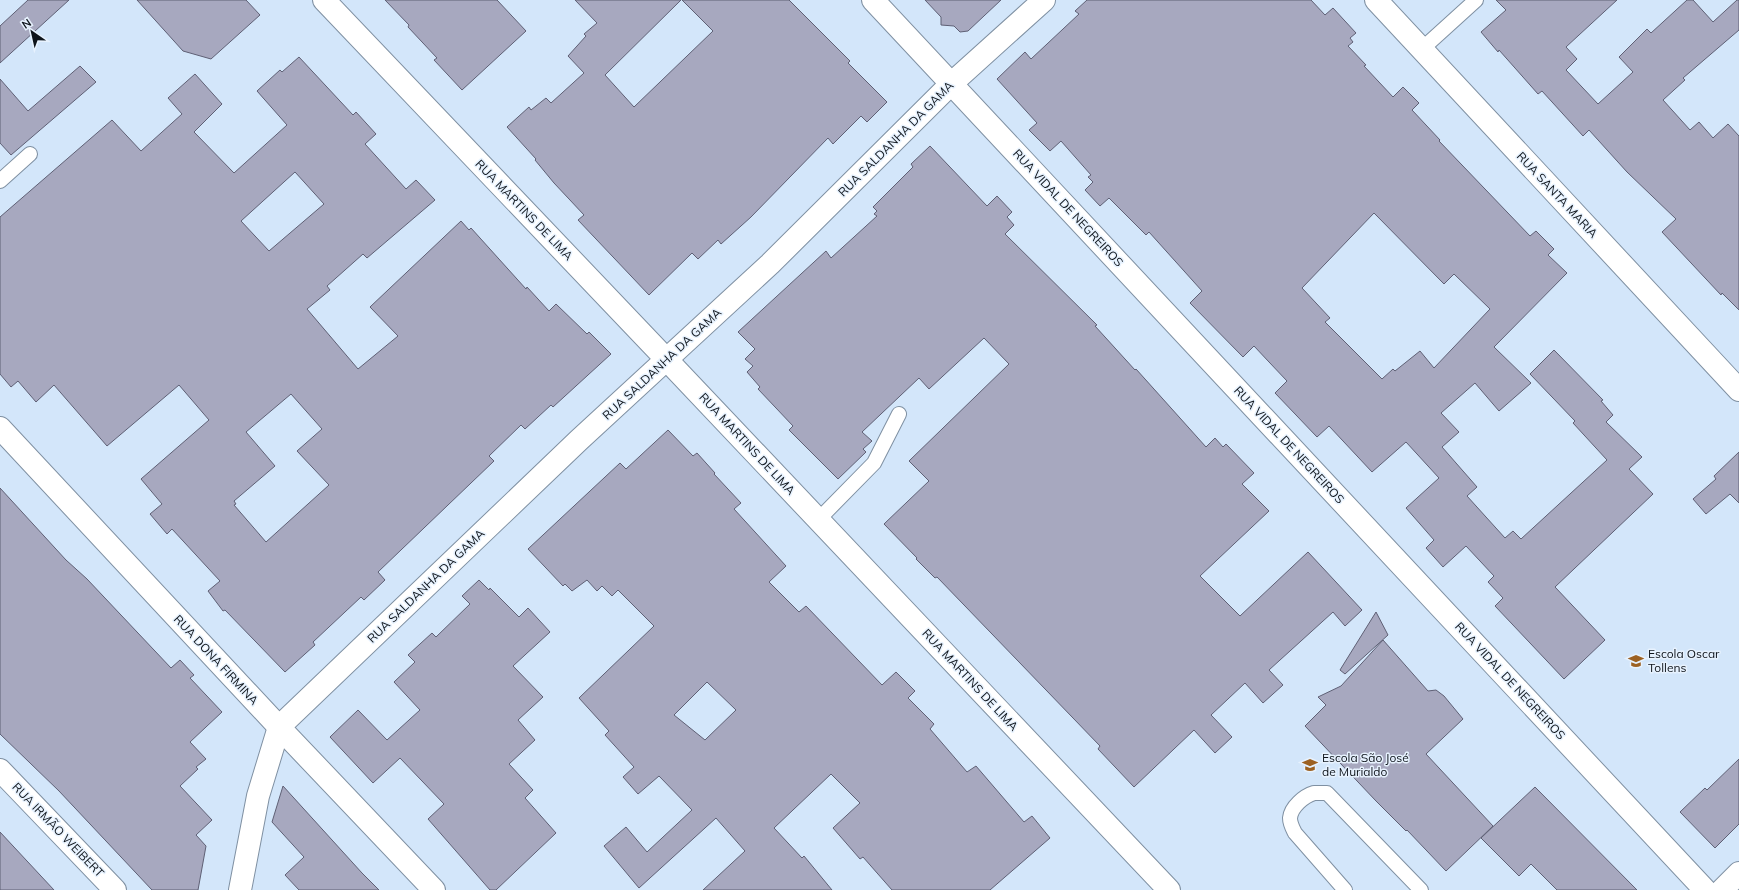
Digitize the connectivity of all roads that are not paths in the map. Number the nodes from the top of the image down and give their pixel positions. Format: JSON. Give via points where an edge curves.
{"nodes":[{"id":1,"x":324,"y":0,"type":"edge"},
{"id":2,"x":873,"y":0,"type":"edge"},
{"id":3,"x":1044,"y":0,"type":"edge"},
{"id":4,"x":1376,"y":0,"type":"edge"},
{"id":5,"x":1476,"y":0,"type":"edge"},
{"id":6,"x":1422,"y":49,"type":"junction"},
{"id":7,"x":952,"y":83,"type":"junction"},
{"id":8,"x":30,"y":154,"type":"dead end"},
{"id":9,"x":0,"y":181,"type":"edge"},
{"id":10,"x":667,"y":360,"type":"junction"},
{"id":11,"x":1739,"y":390,"type":"edge"},
{"id":12,"x":899,"y":414,"type":"dead end"},
{"id":13,"x":0,"y":428,"type":"edge"},
{"id":14,"x":818,"y":520,"type":"junction"},
{"id":15,"x":279,"y":726,"type":"junction"},
{"id":16,"x":0,"y":770,"type":"edge"},
{"id":17,"x":1739,"y":873,"type":"edge"},
{"id":18,"x":115,"y":890,"type":"edge"},
{"id":19,"x":240,"y":890,"type":"edge"},
{"id":20,"x":434,"y":890,"type":"edge"},
{"id":21,"x":1169,"y":890,"type":"edge"},
{"id":22,"x":1345,"y":890,"type":"edge"},
{"id":23,"x":1421,"y":890,"type":"edge"},
{"id":24,"x":1705,"y":890,"type":"edge"},
{"id":25,"x":1722,"y":890,"type":"edge"}],
"edges":[{"from":1,"to":10,"type":"street","name":"RUA MARTINS DE LIMA"},
{"from":2,"to":7,"type":"street","name":"RUA VIDAL DE NEGREIROS"},
{"from":3,"to":7,"type":"street","name":"RUA SALDANHA DA GAMA"},
{"from":4,"to":6,"type":"street","name":"RUA SANTA MARIA"},
{"from":5,"to":6,"type":"lane"},
{"from":6,"to":11,"type":"street","name":"RUA SANTA MARIA"},
{"from":7,"to":10,"type":"street","name":"RUA SALDANHA DA GAMA","via":[[770,264]]},
{"from":7,"to":24,"type":"street","name":"RUA VIDAL DE NEGREIROS"},
{"from":8,"to":9,"type":"lane"},
{"from":10,"to":14,"type":"street","name":"RUA MARTINS DE LIMA"},
{"from":10,"to":15,"type":"street","name":"RUA SALDANHA DA GAMA","via":[[579,440]]},
{"from":12,"to":14,"type":"lane","via":[[874,463]]},
{"from":13,"to":15,"type":"street","name":"RUA DONA FIRMINA"},
{"from":14,"to":21,"type":"street","name":"RUA MARTINS DE LIMA"},
{"from":15,"to":19,"type":"street","via":[[258,796]]},
{"from":15,"to":20,"type":"street","name":"RUA DONA FIRMINA"},
{"from":16,"to":18,"type":"street","name":"RUA IRMÃO WEIBERT"},
{"from":17,"to":25,"type":"street"},
{"from":22,"to":23,"type":"lane","via":[[1296,834],[1291,824],[1290,817],[1295,807],[1302,798],[1314,793],[1327,793]]}]}
